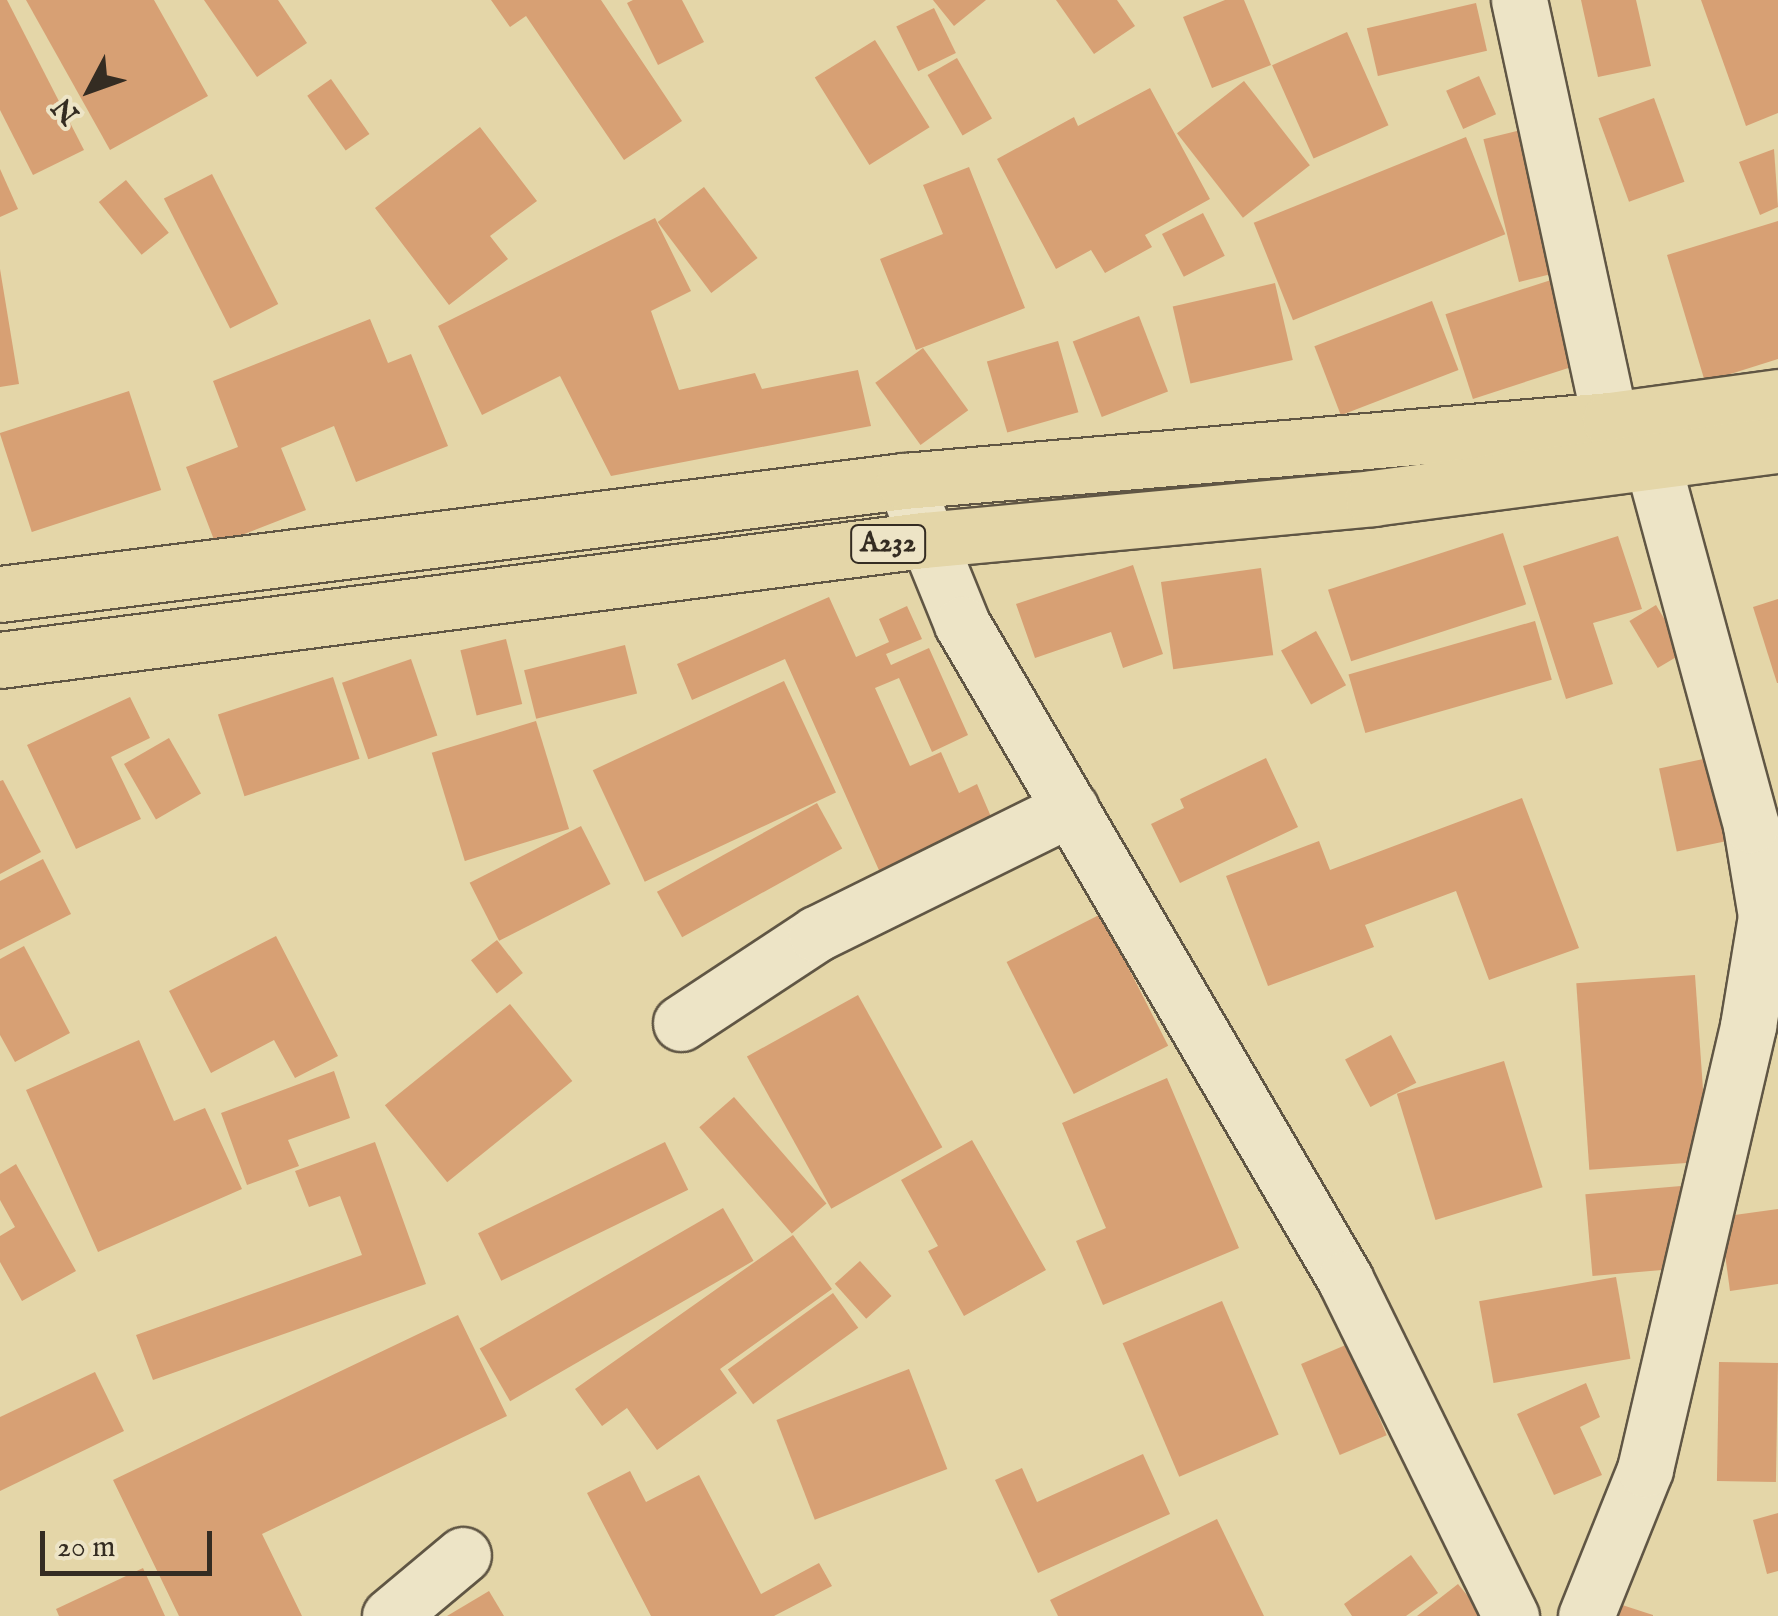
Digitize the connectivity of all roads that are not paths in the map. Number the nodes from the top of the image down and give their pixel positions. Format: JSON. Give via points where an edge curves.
{"nodes":[{"id":1,"x":1519,"y":0,"type":"edge"},
{"id":2,"x":1778,"y":397,"type":"edge"},
{"id":3,"x":1610,"y":420,"type":"junction"},
{"id":4,"x":1778,"y":445,"type":"edge"},
{"id":5,"x":1652,"y":460,"type":"junction"},
{"id":6,"x":904,"y":481,"type":"junction"},
{"id":7,"x":922,"y":540,"type":"junction"},
{"id":8,"x":0,"y":594,"type":"edge"},
{"id":9,"x":0,"y":660,"type":"edge"},
{"id":10,"x":1071,"y":808,"type":"junction"},
{"id":11,"x":681,"y":1022,"type":"dead end"},
{"id":12,"x":463,"y":1555,"type":"dead end"},
{"id":13,"x":390,"y":1616,"type":"edge"},
{"id":14,"x":1511,"y":1616,"type":"edge"},
{"id":15,"x":1586,"y":1616,"type":"edge"}],
"edges":[{"from":1,"to":3,"type":"street"},
{"from":2,"to":3,"type":"main road","number":"A232"},
{"from":3,"to":6,"type":"main road","number":"A232"},
{"from":4,"to":5,"type":"main road","number":"A232"},
{"from":5,"to":7,"type":"main road","number":"A232","via":[[1373,498]]},
{"from":5,"to":15,"type":"street","via":[[1751,825],[1766,916],[1748,1026],[1645,1469]]},
{"from":6,"to":7,"type":"street"},
{"from":6,"to":8,"type":"main road","number":"A232"},
{"from":7,"to":9,"type":"main road","number":"A232"},
{"from":7,"to":10,"type":"street","via":[[1011,714]]},
{"from":10,"to":11,"type":"street","via":[[816,934]]},
{"from":10,"to":14,"type":"street","via":[[1345,1279]]},
{"from":12,"to":13,"type":"street"}]}
